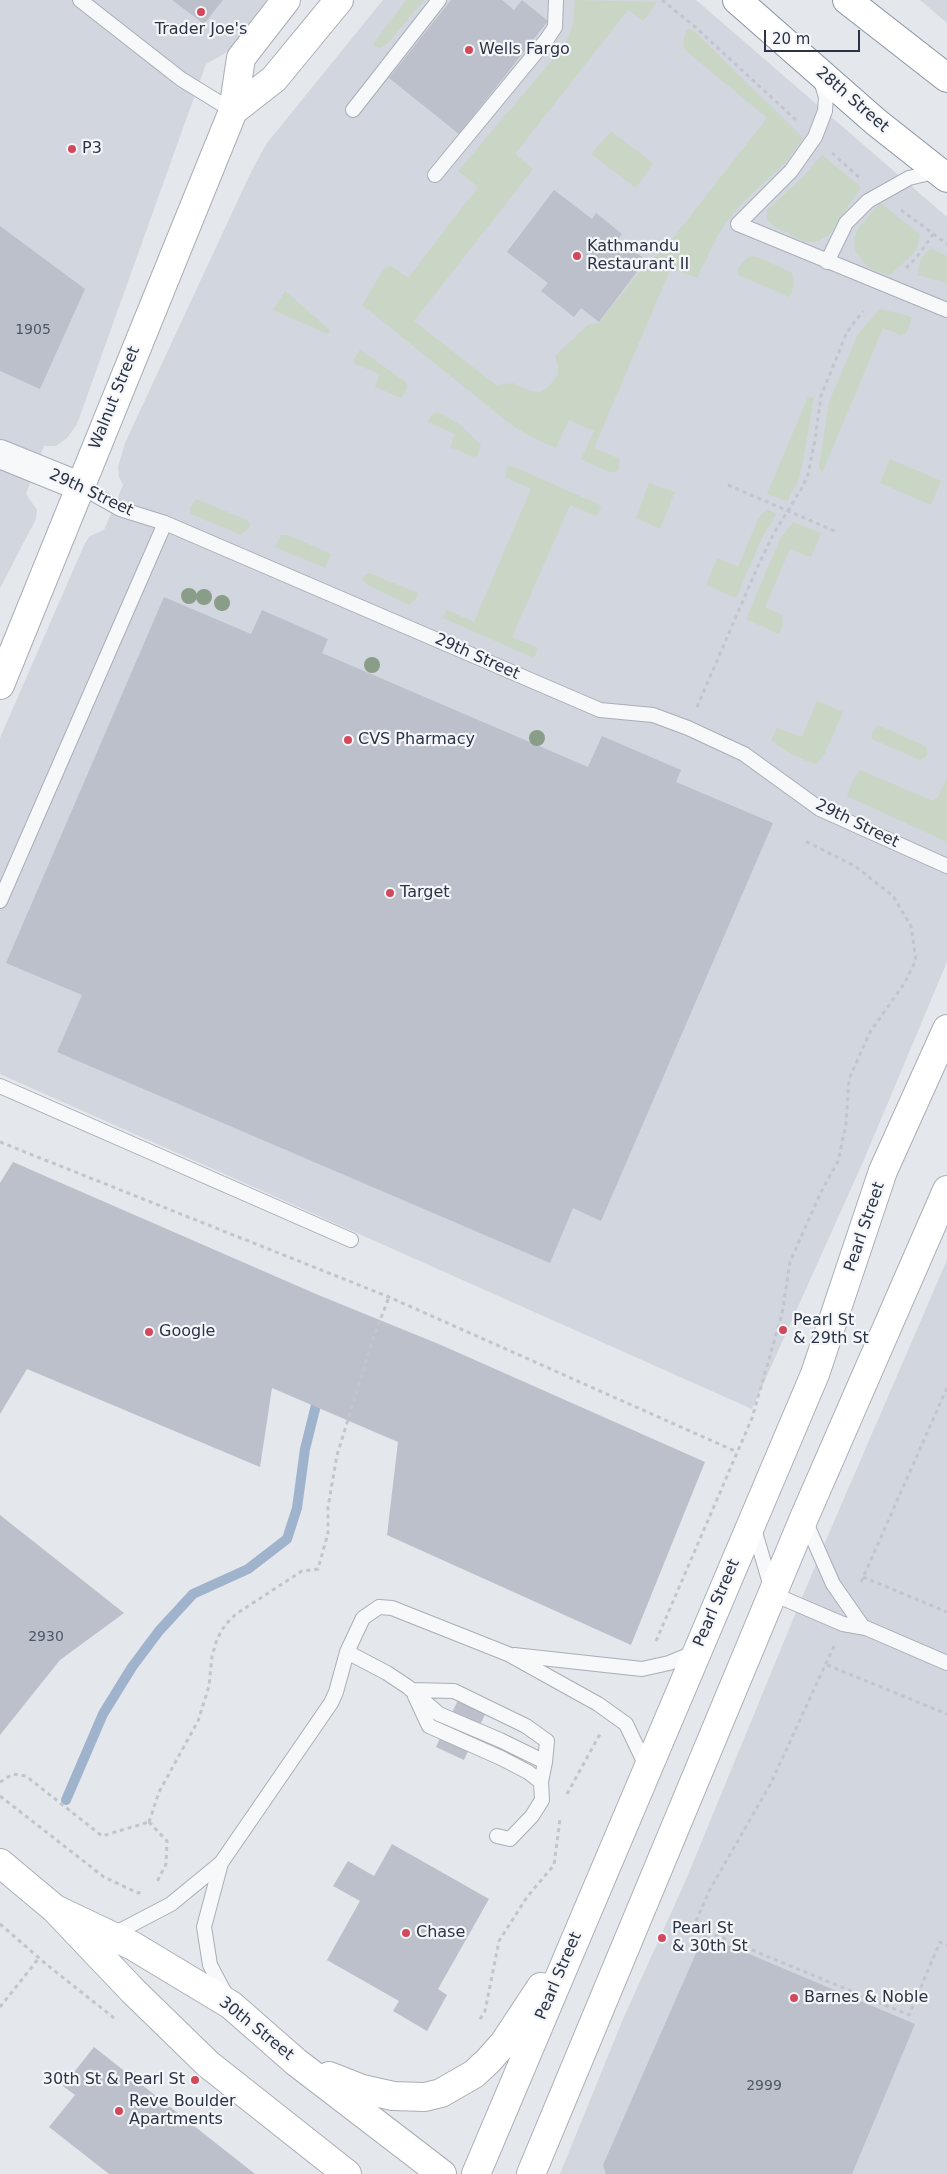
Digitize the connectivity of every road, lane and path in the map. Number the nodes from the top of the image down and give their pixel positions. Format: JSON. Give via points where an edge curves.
{"nodes":[{"id":1,"x":80,"y":0,"type":"edge"},
{"id":2,"x":286,"y":0,"type":"edge"},
{"id":3,"x":339,"y":0,"type":"edge"},
{"id":4,"x":439,"y":0,"type":"edge"},
{"id":5,"x":556,"y":0,"type":"edge"},
{"id":6,"x":662,"y":0,"type":"edge"},
{"id":7,"x":737,"y":0,"type":"edge"},
{"id":8,"x":847,"y":0,"type":"edge"},
{"id":9,"x":693,"y":25,"type":"dead end"},
{"id":10,"x":818,"y":71,"type":"junction"},
{"id":11,"x":947,"y":78,"type":"edge"},
{"id":12,"x":353,"y":110,"type":"dead end"},
{"id":13,"x":233,"y":111,"type":"junction"},
{"id":14,"x":436,"y":175,"type":"dead end"},
{"id":15,"x":942,"y":175,"type":"edge"},
{"id":16,"x":934,"y":233,"type":"dead end"},
{"id":17,"x":827,"y":262,"type":"junction"},
{"id":18,"x":902,"y":272,"type":"dead end"},
{"id":19,"x":947,"y":310,"type":"edge"},
{"id":20,"x":863,"y":311,"type":"dead end"},
{"id":21,"x":0,"y":454,"type":"edge"},
{"id":22,"x":728,"y":485,"type":"dead end"},
{"id":23,"x":79,"y":486,"type":"junction"},
{"id":24,"x":789,"y":510,"type":"junction"},
{"id":25,"x":165,"y":523,"type":"junction"},
{"id":26,"x":838,"y":532,"type":"dead end"},
{"id":27,"x":0,"y":685,"type":"edge"},
{"id":28,"x":688,"y":728,"type":"junction"},
{"id":29,"x":805,"y":840,"type":"dead end"},
{"id":30,"x":947,"y":866,"type":"edge"},
{"id":31,"x":0,"y":901,"type":"edge"},
{"id":32,"x":947,"y":1029,"type":"edge"},
{"id":33,"x":0,"y":1086,"type":"edge"},
{"id":34,"x":0,"y":1142,"type":"edge"},
{"id":35,"x":947,"y":1190,"type":"edge"},
{"id":36,"x":351,"y":1240,"type":"dead end"},
{"id":37,"x":389,"y":1298,"type":"junction"},
{"id":38,"x":947,"y":1388,"type":"edge"},
{"id":39,"x":737,"y":1452,"type":"junction"},
{"id":40,"x":804,"y":1518,"type":"junction"},
{"id":41,"x":752,"y":1522,"type":"junction"},
{"id":42,"x":863,"y":1577,"type":"junction"},
{"id":43,"x":773,"y":1594,"type":"junction"},
{"id":44,"x":849,"y":1607,"type":"junction"},
{"id":45,"x":947,"y":1612,"type":"edge"},
{"id":46,"x":842,"y":1624,"type":"junction"},
{"id":47,"x":863,"y":1627,"type":"junction"},
{"id":48,"x":347,"y":1652,"type":"junction"},
{"id":49,"x":696,"y":1652,"type":"junction"},
{"id":50,"x":508,"y":1654,"type":"junction"},
{"id":51,"x":947,"y":1663,"type":"edge"},
{"id":52,"x":827,"y":1665,"type":"junction"},
{"id":53,"x":642,"y":1669,"type":"junction"},
{"id":54,"x":412,"y":1691,"type":"junction"},
{"id":55,"x":614,"y":1714,"type":"junction"},
{"id":56,"x":947,"y":1714,"type":"edge"},
{"id":57,"x":545,"y":1762,"type":"junction"},
{"id":58,"x":647,"y":1768,"type":"junction"},
{"id":59,"x":0,"y":1782,"type":"edge"},
{"id":60,"x":542,"y":1782,"type":"junction"},
{"id":61,"x":0,"y":1796,"type":"edge"},
{"id":62,"x":564,"y":1804,"type":"dead end"},
{"id":63,"x":562,"y":1813,"type":"dead end"},
{"id":64,"x":149,"y":1822,"type":"junction"},
{"id":65,"x":496,"y":1836,"type":"dead end"},
{"id":66,"x":221,"y":1863,"type":"junction"},
{"id":67,"x":0,"y":1864,"type":"edge"},
{"id":68,"x":153,"y":1890,"type":"dead end"},
{"id":69,"x":145,"y":1891,"type":"dead end"},
{"id":70,"x":55,"y":1909,"type":"junction"},
{"id":71,"x":0,"y":1924,"type":"edge"},
{"id":72,"x":579,"y":1929,"type":"junction"},
{"id":73,"x":112,"y":1935,"type":"junction"},
{"id":74,"x":21,"y":1941,"type":"dead end"},
{"id":75,"x":947,"y":1946,"type":"edge"},
{"id":76,"x":39,"y":1958,"type":"dead end"},
{"id":77,"x":231,"y":2005,"type":"junction"},
{"id":78,"x":0,"y":2007,"type":"edge"},
{"id":79,"x":477,"y":2025,"type":"dead end"},
{"id":80,"x":296,"y":2062,"type":"junction"},
{"id":81,"x":348,"y":2174,"type":"edge"},
{"id":82,"x":442,"y":2174,"type":"edge"},
{"id":83,"x":476,"y":2174,"type":"edge"},
{"id":84,"x":531,"y":2174,"type":"edge"}],
"edges":[{"from":1,"to":13,"type":"lane","via":[[181,79]]},
{"from":2,"to":13,"type":"main road","name":"Walnut Street","via":[[241,58]]},
{"from":3,"to":13,"type":"main road","name":"Walnut Street","via":[[274,79]]},
{"from":4,"to":12,"type":"lane"},
{"from":5,"to":14,"type":"lane","via":[[555,27],[547,39]]},
{"from":6,"to":9,"type":"path"},
{"from":7,"to":10,"type":"main road","name":"28th Street"},
{"from":8,"to":11,"type":"main road"},
{"from":10,"to":15,"type":"main road","name":"28th Street"},
{"from":10,"to":17,"type":"lane","via":[[826,96],[825,111],[814,137],[790,171],[738,224]]},
{"from":13,"to":23,"type":"main road","name":"Walnut Street"},
{"from":15,"to":17,"type":"lane","via":[[909,178],[868,201],[846,223]]},
{"from":16,"to":18,"type":"path"},
{"from":17,"to":19,"type":"lane"},
{"from":20,"to":24,"type":"path","via":[[847,332],[820,396],[808,474]]},
{"from":21,"to":23,"type":"street","name":"29th Street"},
{"from":22,"to":24,"type":"path"},
{"from":23,"to":25,"type":"lane","name":"29th Street","via":[[120,509]]},
{"from":23,"to":27,"type":"main road","name":"Walnut Street"},
{"from":24,"to":26,"type":"path"},
{"from":24,"to":28,"type":"path","via":[[757,568]]},
{"from":25,"to":28,"type":"lane","name":"29th Street","via":[[600,710],[653,715]]},
{"from":25,"to":31,"type":"lane"},
{"from":28,"to":30,"type":"lane","name":"29th Street","via":[[744,754],[820,809]]},
{"from":29,"to":39,"type":"path","via":[[855,866],[893,896],[911,926],[916,960],[904,984],[870,1032],[848,1079],[846,1124],[838,1161],[790,1262],[782,1314],[752,1418]]},
{"from":32,"to":41,"type":"main road","name":"Pearl Street","via":[[884,1171],[815,1374]]},
{"from":33,"to":36,"type":"lane"},
{"from":34,"to":37,"type":"path"},
{"from":35,"to":40,"type":"main road"},
{"from":37,"to":39,"type":"path"},
{"from":37,"to":64,"type":"path","via":[[374,1336],[338,1455],[328,1507],[328,1533],[318,1569],[302,1571],[236,1614],[225,1625],[212,1656],[209,1686],[198,1721],[159,1792]]},
{"from":38,"to":42,"type":"path"},
{"from":39,"to":53,"type":"path"},
{"from":40,"to":43,"type":"main road"},
{"from":40,"to":44,"type":"lane","via":[[833,1584]]},
{"from":41,"to":43,"type":"lane"},
{"from":41,"to":49,"type":"main road","name":"Pearl Street"},
{"from":42,"to":44,"type":"path"},
{"from":42,"to":45,"type":"path"},
{"from":43,"to":46,"type":"lane"},
{"from":43,"to":84,"type":"main road"},
{"from":44,"to":47,"type":"lane"},
{"from":46,"to":47,"type":"lane"},
{"from":46,"to":52,"type":"path"},
{"from":47,"to":51,"type":"lane"},
{"from":48,"to":50,"type":"lane","via":[[363,1618],[379,1606],[392,1608]]},
{"from":48,"to":54,"type":"lane","via":[[387,1673]]},
{"from":48,"to":66,"type":"lane","via":[[331,1703]]},
{"from":49,"to":53,"type":"lane"},
{"from":49,"to":58,"type":"main road","name":"Pearl Street"},
{"from":50,"to":53,"type":"lane"},
{"from":50,"to":55,"type":"lane"},
{"from":52,"to":56,"type":"path"},
{"from":52,"to":75,"type":"path","via":[[771,1783],[709,1891],[694,1926],[909,2016],[940,1942]]},
{"from":54,"to":57,"type":"lane","via":[[439,1714]]},
{"from":54,"to":57,"type":"lane","via":[[454,1691],[526,1726],[547,1742]]},
{"from":54,"to":60,"type":"lane","via":[[429,1726],[502,1758]]},
{"from":55,"to":58,"type":"lane","via":[[626,1724]]},
{"from":55,"to":62,"type":"path","via":[[566,1794]]},
{"from":57,"to":60,"type":"lane"},
{"from":58,"to":72,"type":"main road","name":"Pearl Street"},
{"from":59,"to":64,"type":"path","via":[[13,1774],[26,1776],[102,1836]]},
{"from":60,"to":65,"type":"lane","via":[[542,1800],[521,1830],[510,1839]]},
{"from":61,"to":69,"type":"path","via":[[104,1877],[138,1893]]},
{"from":63,"to":79,"type":"path","via":[[554,1865],[527,1897],[499,1941],[485,2011]]},
{"from":64,"to":68,"type":"path","via":[[167,1841],[166,1864]]},
{"from":66,"to":73,"type":"lane","via":[[171,1904]]},
{"from":66,"to":77,"type":"lane","via":[[204,1927],[210,1965]]},
{"from":67,"to":70,"type":"main road","name":"30th Street"},
{"from":70,"to":73,"type":"main road","name":"30th Street"},
{"from":70,"to":81,"type":"main road","name":"30th Street","via":[[139,1998],[202,2058]]},
{"from":71,"to":74,"type":"path"},
{"from":72,"to":80,"type":"main road","via":[[504,2043],[474,2074],[449,2089],[425,2096],[393,2096],[362,2089]]},
{"from":72,"to":83,"type":"main road","name":"Pearl Street"},
{"from":73,"to":77,"type":"main road","name":"30th Street"},
{"from":76,"to":78,"type":"path"},
{"from":77,"to":80,"type":"main road","name":"30th Street"},
{"from":80,"to":82,"type":"main road","name":"30th Street"}]}
